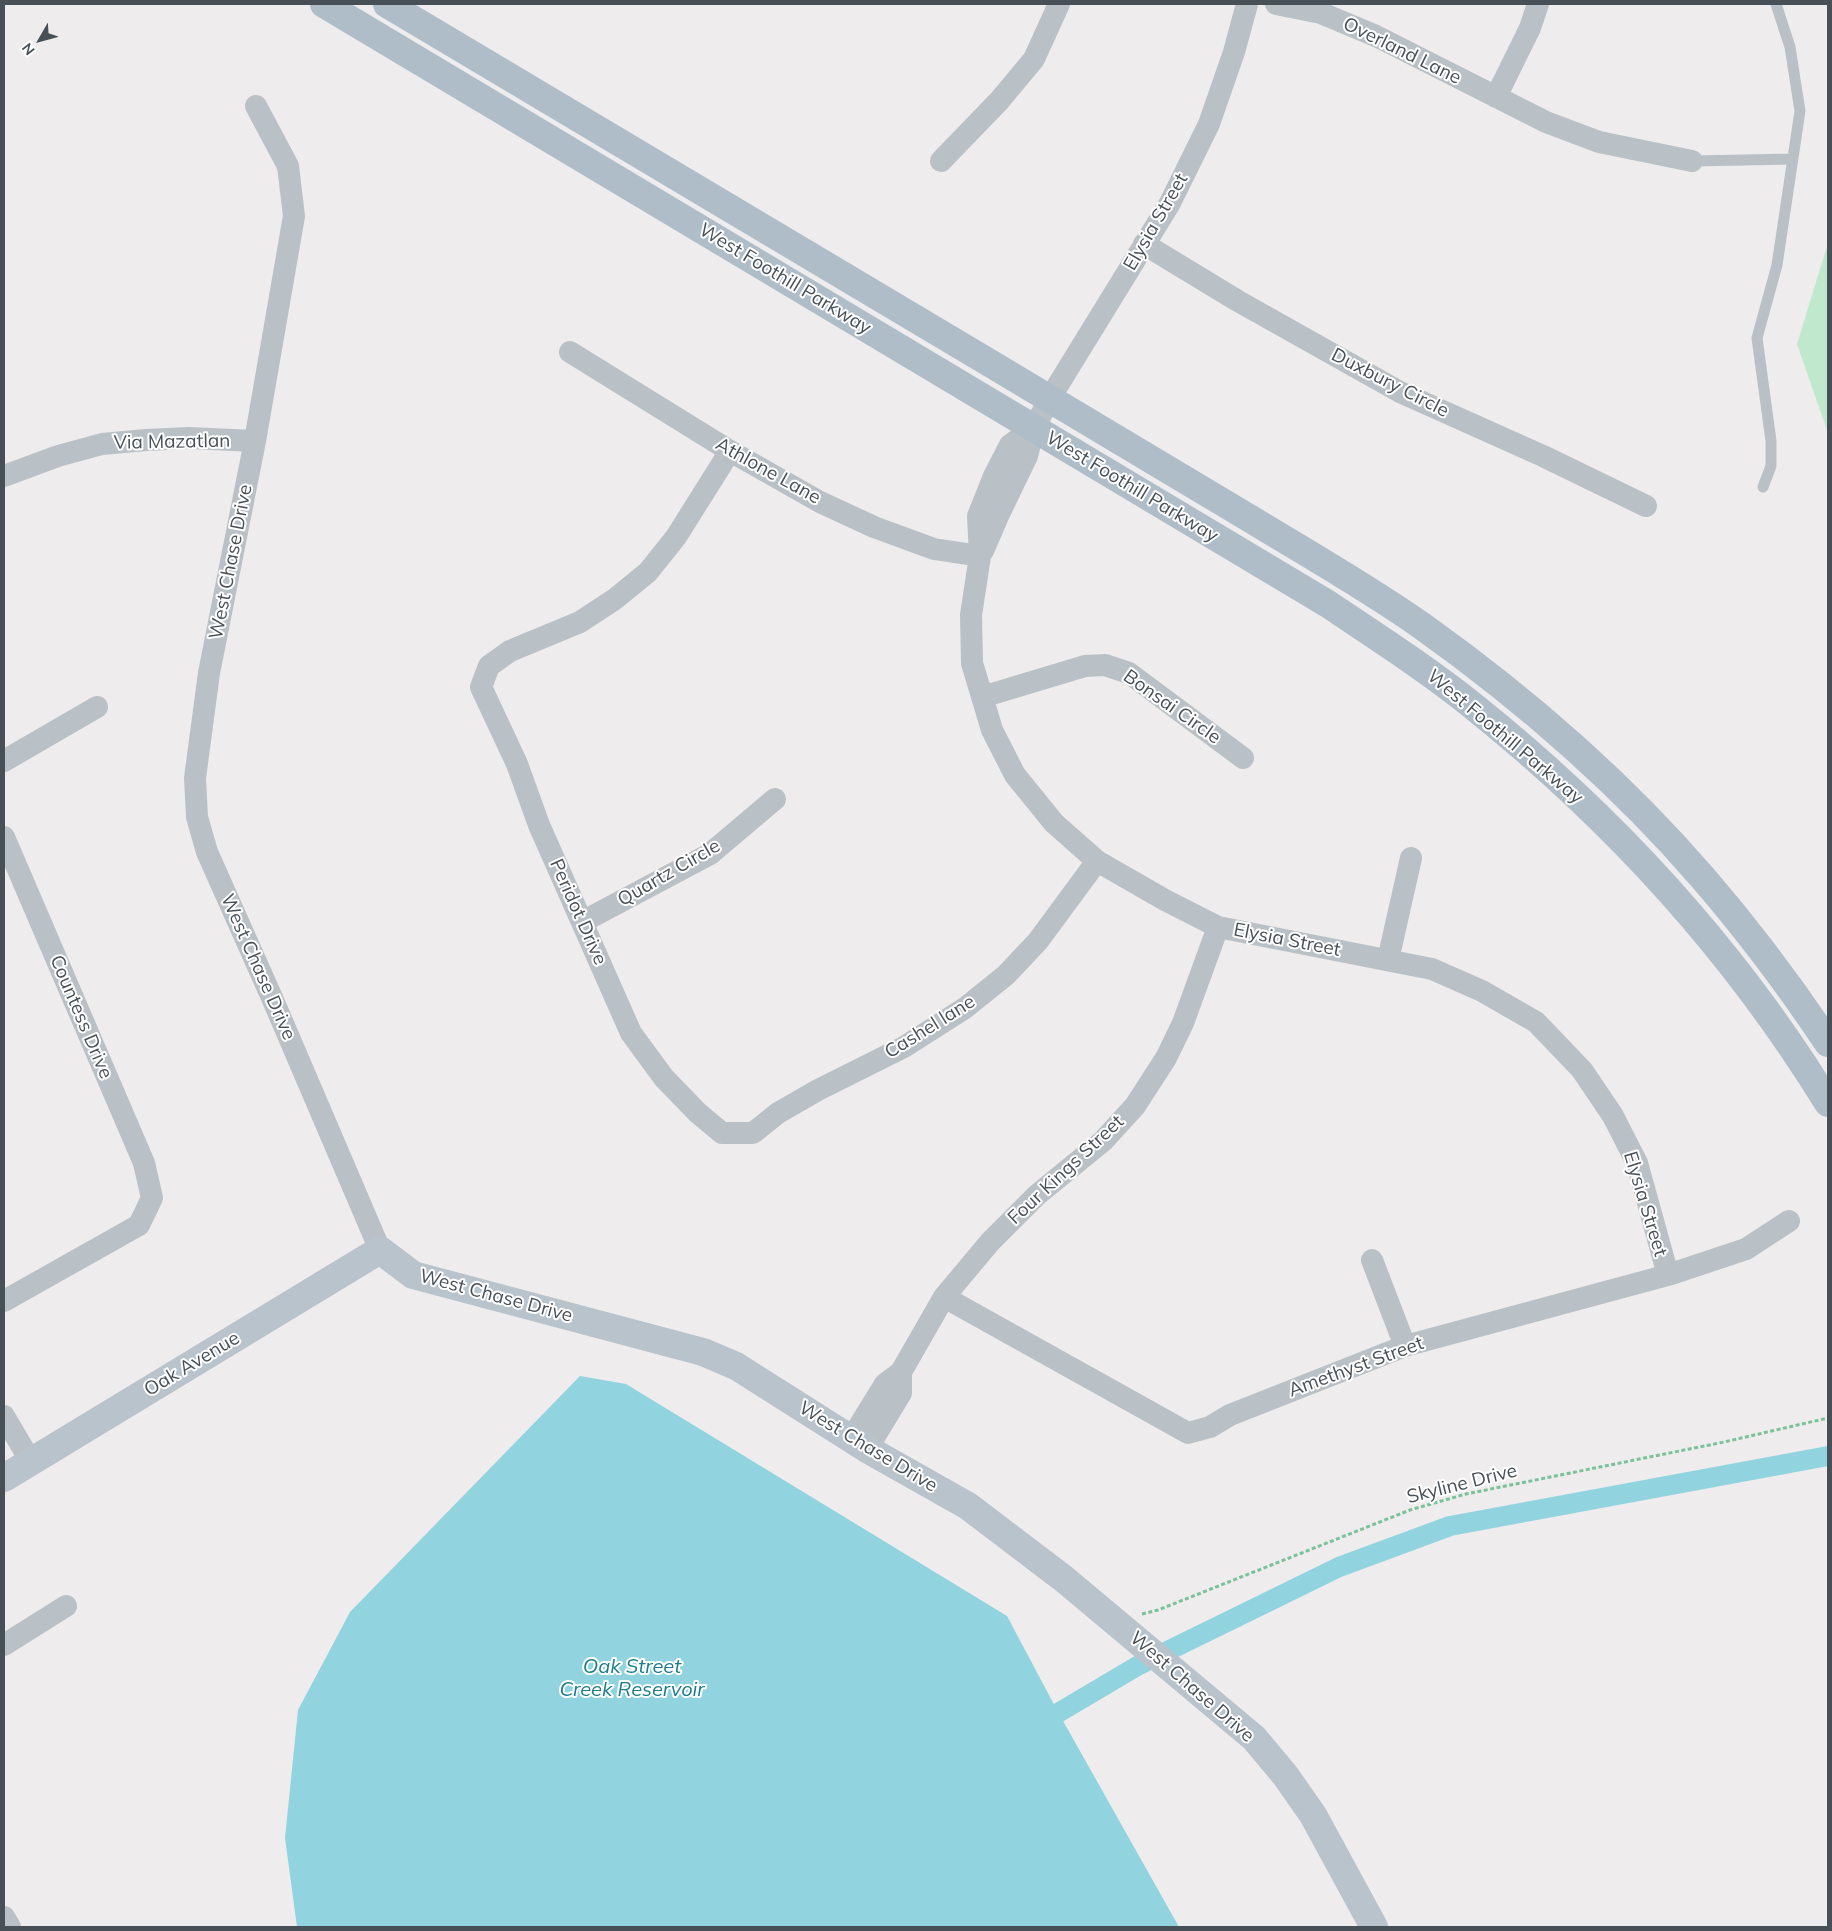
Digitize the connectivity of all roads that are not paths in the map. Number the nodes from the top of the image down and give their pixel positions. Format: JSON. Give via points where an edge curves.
{"nodes":[{"id":1,"x":324,"y":4,"type":"edge"},
{"id":2,"x":387,"y":4,"type":"edge"},
{"id":3,"x":1059,"y":4,"type":"edge"},
{"id":4,"x":1247,"y":4,"type":"edge"},
{"id":5,"x":1276,"y":4,"type":"edge"},
{"id":6,"x":1538,"y":4,"type":"edge"},
{"id":7,"x":1776,"y":4,"type":"edge"},
{"id":8,"x":1496,"y":97,"type":"junction"},
{"id":9,"x":256,"y":106,"type":"dead end"},
{"id":10,"x":1793,"y":159,"type":"junction"},
{"id":11,"x":1692,"y":160,"type":"joint"},
{"id":12,"x":941,"y":161,"type":"dead end"},
{"id":13,"x":1144,"y":244,"type":"junction"},
{"id":14,"x":570,"y":352,"type":"dead end"},
{"id":15,"x":1050,"y":398,"type":"junction"},
{"id":16,"x":1034,"y":428,"type":"junction"},
{"id":17,"x":255,"y":441,"type":"junction"},
{"id":18,"x":730,"y":451,"type":"junction"},
{"id":19,"x":4,"y":476,"type":"edge"},
{"id":20,"x":1763,"y":487,"type":"dead end"},
{"id":21,"x":1646,"y":506,"type":"dead end"},
{"id":22,"x":980,"y":556,"type":"junction"},
{"id":23,"x":982,"y":697,"type":"junction"},
{"id":24,"x":97,"y":707,"type":"dead end"},
{"id":25,"x":1243,"y":758,"type":"dead end"},
{"id":26,"x":4,"y":761,"type":"edge"},
{"id":27,"x":775,"y":799,"type":"dead end"},
{"id":28,"x":4,"y":837,"type":"edge"},
{"id":29,"x":1411,"y":858,"type":"dead end"},
{"id":30,"x":1097,"y":861,"type":"junction"},
{"id":31,"x":582,"y":922,"type":"junction"},
{"id":32,"x":1218,"y":927,"type":"junction"},
{"id":33,"x":1388,"y":960,"type":"junction"},
{"id":34,"x":1828,"y":1043,"type":"edge"},
{"id":35,"x":1828,"y":1103,"type":"edge"},
{"id":36,"x":722,"y":1132,"type":"joint"},
{"id":37,"x":1789,"y":1221,"type":"dead end"},
{"id":38,"x":380,"y":1250,"type":"junction"},
{"id":39,"x":1372,"y":1260,"type":"dead end"},
{"id":40,"x":1668,"y":1276,"type":"junction"},
{"id":41,"x":944,"y":1297,"type":"junction"},
{"id":42,"x":4,"y":1301,"type":"edge"},
{"id":43,"x":1404,"y":1346,"type":"junction"},
{"id":44,"x":4,"y":1416,"type":"edge"},
{"id":45,"x":859,"y":1444,"type":"junction"},
{"id":46,"x":31,"y":1462,"type":"junction"},
{"id":47,"x":4,"y":1478,"type":"edge"},
{"id":48,"x":66,"y":1606,"type":"dead end"},
{"id":49,"x":4,"y":1645,"type":"edge"},
{"id":50,"x":4,"y":1917,"type":"edge"},
{"id":51,"x":10,"y":1927,"type":"edge"},
{"id":52,"x":1374,"y":1927,"type":"edge"}],
"edges":[{"from":1,"to":16,"type":"main road","name":"West Foothill Parkway"},
{"from":2,"to":15,"type":"main road","name":"West Foothill Parkway"},
{"from":3,"to":12,"type":"street","via":[[1034,59]]},
{"from":4,"to":13,"type":"street","name":"Elysia Street","via":[[1209,124],[1170,203]]},
{"from":5,"to":8,"type":"street","name":"Overland Lane","via":[[1321,14],[1376,36]]},
{"from":6,"to":8,"type":"street","via":[[1530,28]]},
{"from":7,"to":10,"type":"lane","via":[[1790,47],[1800,111]]},
{"from":8,"to":11,"type":"street","name":"Overland Lane","via":[[1546,122],[1599,142]]},
{"from":9,"to":17,"type":"street","name":"West Chase Drive","via":[[288,166],[294,216]]},
{"from":10,"to":11,"type":"lane"},
{"from":10,"to":20,"type":"lane","via":[[1777,265],[1757,338],[1771,441],[1771,466]]},
{"from":13,"to":15,"type":"street","name":"Elysia Street"},
{"from":13,"to":21,"type":"street","name":"Duxbury Circle","via":[[1400,392]]},
{"from":14,"to":18,"type":"street","name":"Athlone Lane"},
{"from":15,"to":16,"type":"street","name":"Elysia Street"},
{"from":15,"to":34,"type":"main road","name":"West Foothill Parkway","via":[[1344,576],[1420,626],[1500,686],[1565,740],[1635,806],[1702,877],[1774,967]]},
{"from":16,"to":22,"type":"street","name":"Elysia Street","via":[[1010,445],[994,476],[978,516]]},
{"from":16,"to":35,"type":"main road","name":"West Foothill Parkway","via":[[1328,604],[1472,705],[1552,772],[1645,863],[1725,955]]},
{"from":17,"to":19,"type":"street","name":"Via Mazatlan","via":[[189,438],[102,444]]},
{"from":17,"to":38,"type":"street","name":"West Chase Drive","via":[[209,673],[195,778],[197,817],[207,852]]},
{"from":18,"to":22,"type":"street","name":"Athlone Lane","via":[[820,502],[874,527],[934,549]]},
{"from":18,"to":31,"type":"street","name":"Peridot Drive","via":[[676,537],[648,572],[580,622],[510,651],[489,666],[481,687],[517,764],[539,825]]},
{"from":22,"to":23,"type":"street","name":"Elysia Street","via":[[971,616],[972,663]]},
{"from":23,"to":25,"type":"street","name":"Bonsai Circle","via":[[1085,666],[1105,665],[1129,672]]},
{"from":23,"to":30,"type":"street","name":"Elysia Street","via":[[992,730],[1015,775],[1054,823]]},
{"from":24,"to":26,"type":"street"},
{"from":27,"to":31,"type":"street","name":"Quartz Circle","via":[[710,854]]},
{"from":28,"to":42,"type":"street","name":"Countess Drive","via":[[144,1163],[152,1198],[139,1225]]},
{"from":29,"to":33,"type":"street"},
{"from":30,"to":32,"type":"street","name":"Elysia Street"},
{"from":30,"to":36,"type":"street","name":"Cashel lane","via":[[1038,941],[1006,975],[965,1008],[904,1047],[778,1113],[753,1132]]},
{"from":31,"to":36,"type":"street","name":"Peridot Drive","via":[[631,1033],[664,1078]]},
{"from":32,"to":33,"type":"street","name":"Elysia Street"},
{"from":32,"to":41,"type":"street","name":"Four Kings Street","via":[[1184,1023],[1135,1106],[1103,1141],[1037,1195],[990,1242]]},
{"from":33,"to":40,"type":"street","name":"Elysia Street","via":[[1432,969],[1482,991],[1536,1022],[1582,1070],[1613,1116],[1637,1163]]},
{"from":37,"to":40,"type":"street","name":"Amethyst Street","via":[[1746,1249]]},
{"from":38,"to":45,"type":"street","name":"West Chase Drive","via":[[413,1274],[703,1352],[736,1366]]},
{"from":38,"to":46,"type":"street","name":"Oak Avenue"},
{"from":39,"to":43,"type":"street"},
{"from":40,"to":43,"type":"street","name":"Amethyst Street"},
{"from":41,"to":43,"type":"street","name":"Amethyst Street","via":[[1188,1433],[1210,1427],[1230,1415]]},
{"from":41,"to":45,"type":"street","name":"Four Kings Street","via":[[901,1372],[885,1384]]},
{"from":44,"to":46,"type":"street"},
{"from":45,"to":52,"type":"street","name":"West Chase Drive","via":[[968,1506],[1064,1579],[1254,1738],[1286,1775],[1312,1815]]},
{"from":46,"to":47,"type":"street","name":"Oak Avenue"},
{"from":48,"to":49,"type":"street"},
{"from":50,"to":51,"type":"street"}]}
